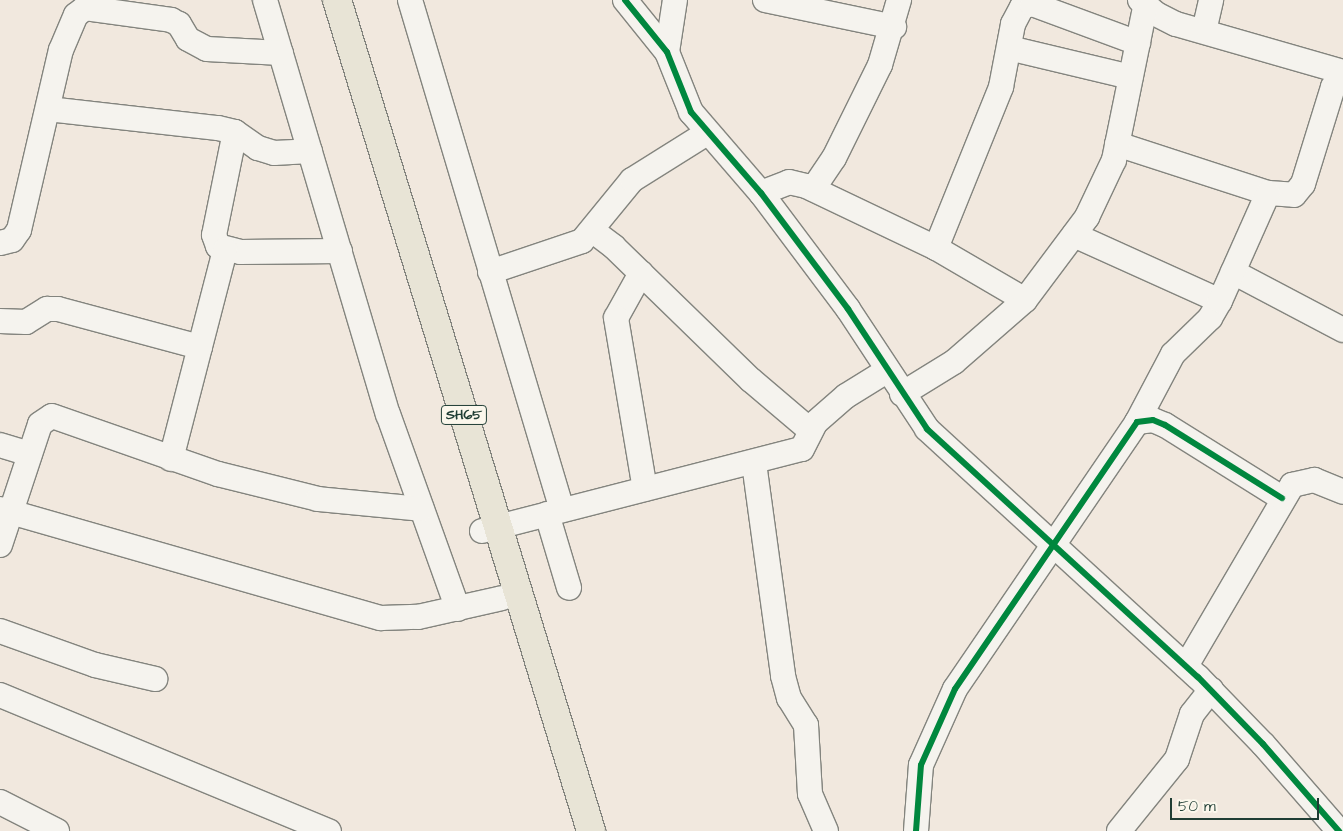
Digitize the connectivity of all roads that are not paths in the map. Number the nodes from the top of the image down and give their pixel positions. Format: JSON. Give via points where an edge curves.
{"nodes":[{"id":1,"x":264,"y":0,"type":"edge"},
{"id":2,"x":321,"y":0,"type":"edge"},
{"id":3,"x":337,"y":0,"type":"edge"},
{"id":4,"x":410,"y":0,"type":"edge"},
{"id":5,"x":625,"y":0,"type":"edge"},
{"id":6,"x":675,"y":0,"type":"edge"},
{"id":7,"x":765,"y":0,"type":"edge"},
{"id":8,"x":900,"y":0,"type":"edge"},
{"id":9,"x":1211,"y":0,"type":"edge"},
{"id":10,"x":1142,"y":4,"type":"edge"},
{"id":11,"x":894,"y":27,"type":"junction"},
{"id":12,"x":1204,"y":31,"type":"junction"},
{"id":13,"x":1138,"y":43,"type":"junction"},
{"id":14,"x":1009,"y":48,"type":"junction"},
{"id":15,"x":667,"y":52,"type":"junction"},
{"id":16,"x":281,"y":53,"type":"junction"},
{"id":17,"x":1343,"y":72,"type":"edge"},
{"id":18,"x":1343,"y":76,"type":"edge"},
{"id":19,"x":1131,"y":77,"type":"junction"},
{"id":20,"x":48,"y":109,"type":"junction"},
{"id":21,"x":235,"y":132,"type":"junction"},
{"id":22,"x":707,"y":133,"type":"junction"},
{"id":23,"x":1117,"y":144,"type":"junction"},
{"id":24,"x":310,"y":152,"type":"junction"},
{"id":25,"x":813,"y":189,"type":"junction"},
{"id":26,"x":761,"y":193,"type":"junction"},
{"id":27,"x":1268,"y":193,"type":"junction"},
{"id":28,"x":593,"y":231,"type":"junction"},
{"id":29,"x":1074,"y":235,"type":"junction"},
{"id":30,"x":0,"y":243,"type":"edge"},
{"id":31,"x":936,"y":248,"type":"junction"},
{"id":32,"x":225,"y":250,"type":"junction"},
{"id":33,"x":340,"y":251,"type":"junction"},
{"id":34,"x":490,"y":272,"type":"junction"},
{"id":35,"x":1233,"y":272,"type":"junction"},
{"id":36,"x":641,"y":273,"type":"junction"},
{"id":37,"x":1025,"y":300,"type":"junction"},
{"id":38,"x":1220,"y":301,"type":"junction"},
{"id":39,"x":0,"y":321,"type":"edge"},
{"id":40,"x":1343,"y":330,"type":"edge"},
{"id":41,"x":200,"y":347,"type":"junction"},
{"id":42,"x":888,"y":370,"type":"junction"},
{"id":43,"x":902,"y":394,"type":"junction"},
{"id":44,"x":1137,"y":422,"type":"junction"},
{"id":45,"x":810,"y":430,"type":"junction"},
{"id":46,"x":0,"y":444,"type":"edge"},
{"id":47,"x":30,"y":454,"type":"junction"},
{"id":48,"x":171,"y":458,"type":"junction"},
{"id":49,"x":754,"y":463,"type":"junction"},
{"id":50,"x":645,"y":489,"type":"junction"},
{"id":51,"x":1343,"y":492,"type":"edge"},
{"id":52,"x":1282,"y":498,"type":"junction"},
{"id":53,"x":422,"y":509,"type":"junction"},
{"id":54,"x":6,"y":510,"type":"edge"},
{"id":55,"x":555,"y":512,"type":"junction"},
{"id":56,"x":491,"y":529,"type":"junction"},
{"id":57,"x":1054,"y":544,"type":"junction"},
{"id":58,"x":0,"y":546,"type":"edge"},
{"id":59,"x":569,"y":588,"type":"dead end"},
{"id":60,"x":502,"y":598,"type":"junction"},
{"id":61,"x":458,"y":609,"type":"junction"},
{"id":62,"x":0,"y":631,"type":"edge"},
{"id":63,"x":1186,"y":666,"type":"junction"},
{"id":64,"x":155,"y":679,"type":"dead end"},
{"id":65,"x":1211,"y":690,"type":"junction"},
{"id":66,"x":0,"y":694,"type":"edge"},
{"id":67,"x":0,"y":802,"type":"edge"},
{"id":68,"x":57,"y":831,"type":"edge"},
{"id":69,"x":329,"y":831,"type":"edge"},
{"id":70,"x":572,"y":831,"type":"edge"},
{"id":71,"x":591,"y":831,"type":"edge"},
{"id":72,"x":826,"y":831,"type":"edge"},
{"id":73,"x":916,"y":831,"type":"edge"},
{"id":74,"x":1119,"y":831,"type":"edge"},
{"id":75,"x":1339,"y":831,"type":"edge"}],
"edges":[{"from":1,"to":16,"type":"street"},
{"from":2,"to":56,"type":"main road","number":"SH65"},
{"from":3,"to":56,"type":"main road","number":"SH65"},
{"from":4,"to":34,"type":"street"},
{"from":5,"to":15,"type":"street"},
{"from":6,"to":15,"type":"street"},
{"from":7,"to":11,"type":"street"},
{"from":8,"to":11,"type":"street"},
{"from":9,"to":12,"type":"street"},
{"from":10,"to":12,"type":"street","via":[[1176,24]]},
{"from":10,"to":13,"type":"street"},
{"from":11,"to":25,"type":"street","via":[[860,105]]},
{"from":12,"to":17,"type":"street"},
{"from":13,"to":14,"type":"street","via":[[1032,4],[1017,13]]},
{"from":13,"to":19,"type":"street"},
{"from":14,"to":19,"type":"street"},
{"from":14,"to":31,"type":"street","via":[[1001,87]]},
{"from":15,"to":22,"type":"street","via":[[691,112]]},
{"from":16,"to":20,"type":"street","via":[[207,49],[188,39],[179,24],[171,20],[85,8],[69,28]]},
{"from":16,"to":24,"type":"street"},
{"from":18,"to":27,"type":"street","via":[[1333,88],[1300,191],[1284,196]]},
{"from":19,"to":23,"type":"street"},
{"from":20,"to":21,"type":"street"},
{"from":20,"to":30,"type":"street","via":[[19,230],[12,240]]},
{"from":21,"to":24,"type":"street","via":[[258,148],[274,153]]},
{"from":21,"to":32,"type":"street","via":[[214,235],[218,246]]},
{"from":22,"to":26,"type":"street"},
{"from":22,"to":28,"type":"street","via":[[632,180]]},
{"from":23,"to":27,"type":"street"},
{"from":23,"to":29,"type":"street","via":[[1105,183]]},
{"from":24,"to":33,"type":"street"},
{"from":25,"to":26,"type":"street","via":[[789,182]]},
{"from":25,"to":31,"type":"street"},
{"from":26,"to":42,"type":"street","via":[[848,309]]},
{"from":27,"to":35,"type":"street"},
{"from":28,"to":34,"type":"street","via":[[569,248]]},
{"from":28,"to":36,"type":"street"},
{"from":29,"to":37,"type":"street"},
{"from":29,"to":38,"type":"street"},
{"from":31,"to":37,"type":"street"},
{"from":32,"to":33,"type":"street"},
{"from":32,"to":41,"type":"street"},
{"from":33,"to":53,"type":"street","via":[[388,414]]},
{"from":34,"to":55,"type":"street"},
{"from":35,"to":38,"type":"street"},
{"from":35,"to":40,"type":"street"},
{"from":36,"to":45,"type":"street","via":[[750,380]]},
{"from":36,"to":50,"type":"street","via":[[616,318]]},
{"from":37,"to":43,"type":"street","via":[[954,362]]},
{"from":38,"to":44,"type":"street","via":[[1210,318],[1173,354]]},
{"from":39,"to":41,"type":"street","via":[[26,322],[46,309],[58,309]]},
{"from":41,"to":48,"type":"street"},
{"from":42,"to":43,"type":"street"},
{"from":42,"to":45,"type":"street","via":[[846,396]]},
{"from":43,"to":57,"type":"street","via":[[927,429]]},
{"from":44,"to":52,"type":"street","via":[[1153,420],[1165,425]]},
{"from":44,"to":57,"type":"street"},
{"from":45,"to":49,"type":"street","via":[[808,445],[802,449]]},
{"from":46,"to":47,"type":"street"},
{"from":47,"to":48,"type":"street","via":[[40,424],[52,416]]},
{"from":47,"to":54,"type":"street"},
{"from":48,"to":53,"type":"street","via":[[318,499]]},
{"from":49,"to":50,"type":"street"},
{"from":49,"to":72,"type":"street","via":[[784,676],[789,698],[806,725],[810,794]]},
{"from":50,"to":55,"type":"street"},
{"from":51,"to":52,"type":"street","via":[[1314,480],[1303,480],[1292,485]]},
{"from":52,"to":63,"type":"street"},
{"from":53,"to":61,"type":"street"},
{"from":54,"to":58,"type":"street"},
{"from":54,"to":61,"type":"street","via":[[381,618],[418,617]]},
{"from":55,"to":56,"type":"street"},
{"from":55,"to":59,"type":"street"},
{"from":56,"to":60,"type":"main road","number":"SH65"},
{"from":56,"to":71,"type":"main road","number":"SH65"},
{"from":57,"to":63,"type":"street"},
{"from":57,"to":73,"type":"street","via":[[968,666],[937,727],[922,765]]},
{"from":60,"to":61,"type":"street"},
{"from":60,"to":70,"type":"main road","number":"SH65"},
{"from":62,"to":64,"type":"street","via":[[95,666]]},
{"from":63,"to":65,"type":"street"},
{"from":65,"to":74,"type":"street","via":[[1192,714],[1177,759]]},
{"from":65,"to":75,"type":"street"},
{"from":66,"to":69,"type":"street"},
{"from":67,"to":68,"type":"street"}]}
